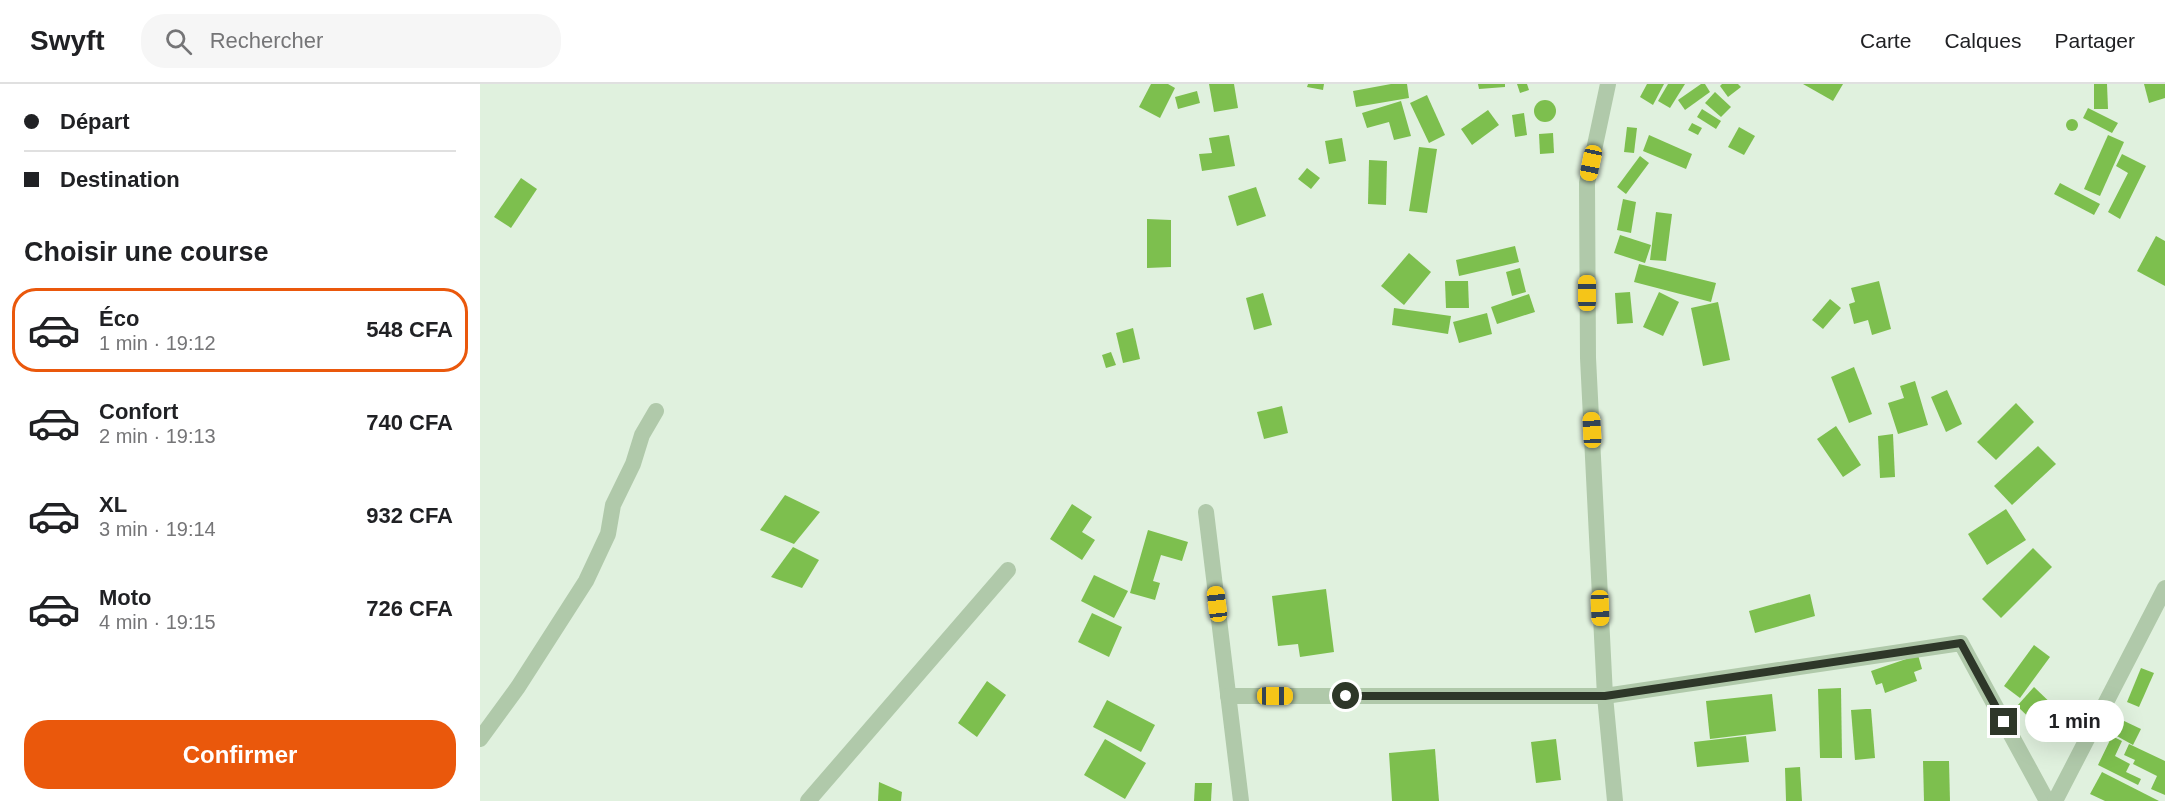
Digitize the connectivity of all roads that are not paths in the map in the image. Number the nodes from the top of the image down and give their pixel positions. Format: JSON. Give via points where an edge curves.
{"nodes":[{"id":1,"x":1608,"y":84,"type":"edge"},
{"id":2,"x":656,"y":411,"type":"dead end"},
{"id":3,"x":1206,"y":512,"type":"dead end"},
{"id":4,"x":1008,"y":570,"type":"dead end"},
{"id":5,"x":2165,"y":588,"type":"edge"},
{"id":6,"x":1228,"y":696,"type":"junction"},
{"id":7,"x":1605,"y":696,"type":"junction"},
{"id":8,"x":480,"y":739,"type":"edge"},
{"id":9,"x":808,"y":801,"type":"edge"},
{"id":10,"x":1241,"y":801,"type":"edge"},
{"id":11,"x":1615,"y":801,"type":"edge"},
{"id":12,"x":2047,"y":801,"type":"edge"},
{"id":13,"x":2055,"y":801,"type":"edge"}],
"edges":[{"from":1,"to":7,"type":"street","via":[[1587,183],[1588,358]]},
{"from":2,"to":8,"type":"street","via":[[613,505],[608,534],[586,581]]},
{"from":3,"to":6,"type":"street"},
{"from":4,"to":9,"type":"street"},
{"from":5,"to":13,"type":"street"},
{"from":6,"to":7,"type":"street"},
{"from":6,"to":10,"type":"street"},
{"from":7,"to":11,"type":"street"},
{"from":7,"to":12,"type":"street","via":[[1961,643]]}]}
